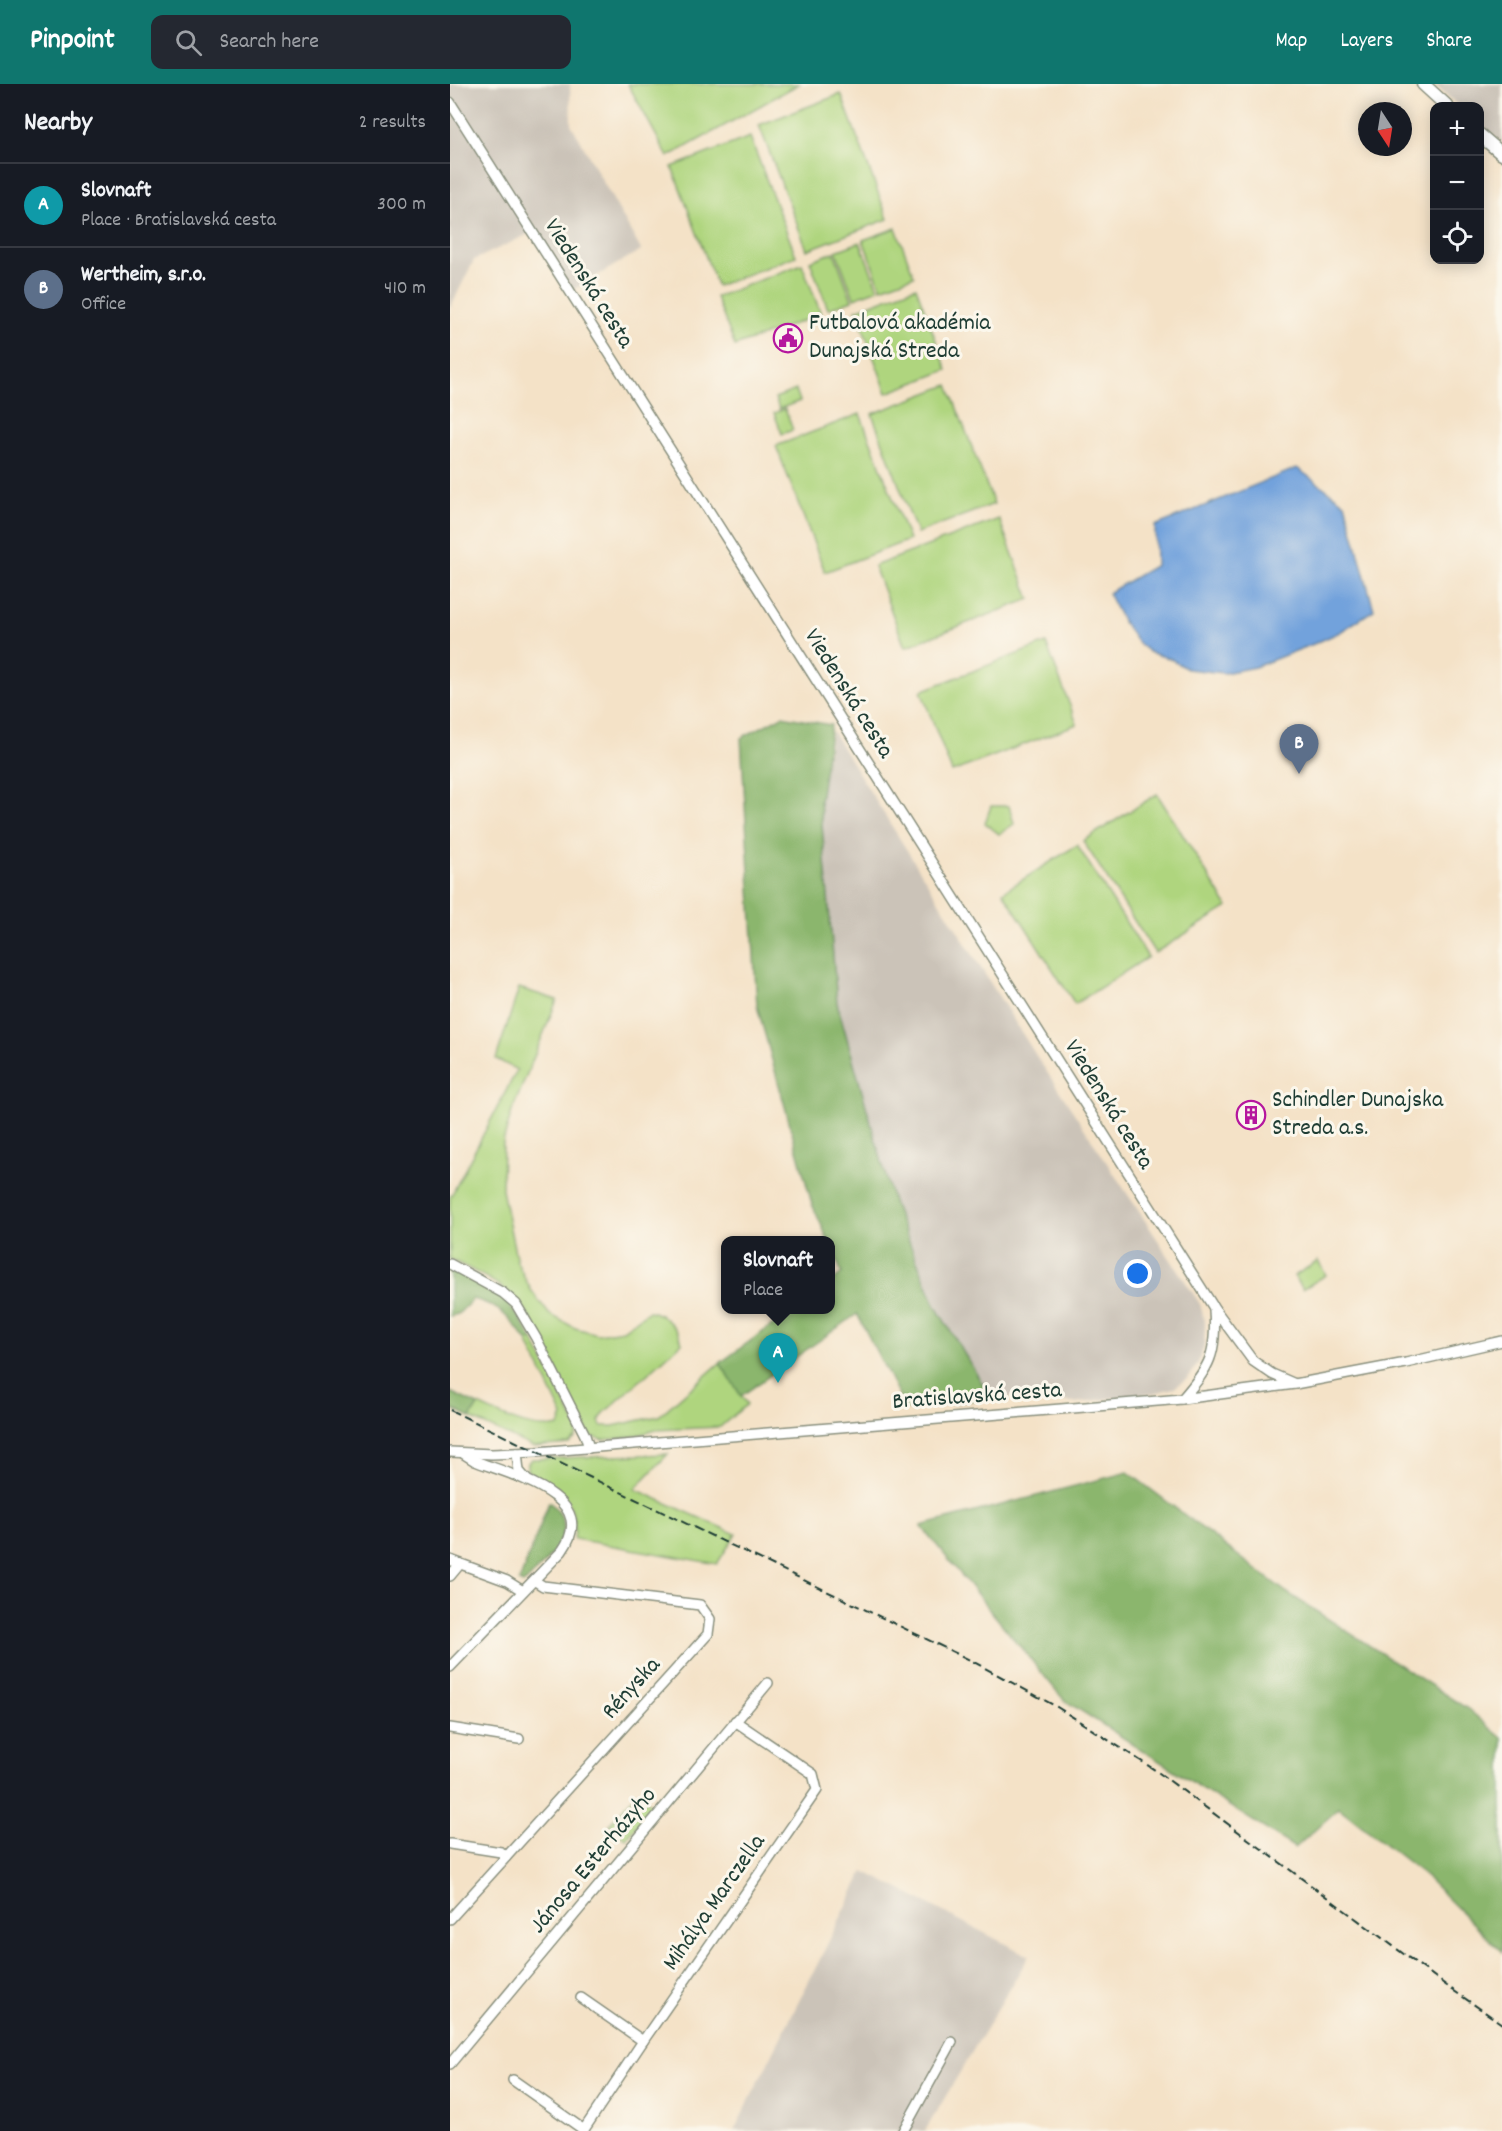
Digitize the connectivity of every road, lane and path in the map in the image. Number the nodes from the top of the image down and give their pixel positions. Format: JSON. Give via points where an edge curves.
{"nodes":[{"id":1,"x":1423,"y":84,"type":"edge"},
{"id":2,"x":450,"y":102,"type":"edge"},
{"id":3,"x":1443,"y":102,"type":"edge"},
{"id":4,"x":1484,"y":139,"type":"edge"},
{"id":5,"x":1502,"y":154,"type":"edge"},
{"id":6,"x":450,"y":1264,"type":"edge"},
{"id":7,"x":1214,"y":1308,"type":"junction"},
{"id":8,"x":1502,"y":1341,"type":"edge"},
{"id":9,"x":1295,"y":1384,"type":"junction"},
{"id":10,"x":1182,"y":1400,"type":"junction"},
{"id":11,"x":589,"y":1448,"type":"junction"},
{"id":12,"x":450,"y":1452,"type":"edge"},
{"id":13,"x":517,"y":1453,"type":"junction"},
{"id":14,"x":464,"y":1454,"type":"junction"},
{"id":15,"x":530,"y":1483,"type":"junction"},
{"id":16,"x":450,"y":1560,"type":"edge"},
{"id":17,"x":460,"y":1564,"type":"junction"},
{"id":18,"x":450,"y":1576,"type":"edge"},
{"id":19,"x":535,"y":1581,"type":"junction"},
{"id":20,"x":523,"y":1591,"type":"junction"},
{"id":21,"x":450,"y":1667,"type":"edge"},
{"id":22,"x":768,"y":1683,"type":"dead end"},
{"id":23,"x":735,"y":1721,"type":"junction"},
{"id":24,"x":450,"y":1728,"type":"edge"},
{"id":25,"x":519,"y":1739,"type":"dead end"},
{"id":26,"x":450,"y":1844,"type":"edge"},
{"id":27,"x":506,"y":1857,"type":"junction"},
{"id":28,"x":450,"y":1919,"type":"edge"},
{"id":29,"x":580,"y":1998,"type":"dead end"},
{"id":30,"x":643,"y":2041,"type":"junction"},
{"id":31,"x":952,"y":2042,"type":"dead end"},
{"id":32,"x":450,"y":2064,"type":"edge"},
{"id":33,"x":513,"y":2080,"type":"dead end"},
{"id":34,"x":583,"y":2131,"type":"edge"},
{"id":35,"x":903,"y":2131,"type":"edge"}],
"edges":[{"from":1,"to":3,"type":"main road"},
{"from":2,"to":7,"type":"street","name":"Viedenská cesta"},
{"from":4,"to":5,"type":"main road"},
{"from":6,"to":11,"type":"street","via":[[516,1304]]},
{"from":7,"to":9,"type":"street","name":"Viedenská cesta","via":[[1253,1361]]},
{"from":7,"to":10,"type":"street","via":[[1211,1358]]},
{"from":8,"to":9,"type":"street","name":"Bratislavská cesta"},
{"from":9,"to":10,"type":"street","name":"Bratislavská cesta"},
{"from":10,"to":11,"type":"street","name":"Bratislavská cesta"},
{"from":11,"to":13,"type":"street","name":"Bratislavská cesta"},
{"from":12,"to":14,"type":"street","name":"Bratislavská cesta"},
{"from":13,"to":14,"type":"street","name":"Bratislavská cesta"},
{"from":13,"to":15,"type":"street","via":[[519,1471]]},
{"from":14,"to":15,"type":"street"},
{"from":15,"to":19,"type":"street","via":[[561,1501],[572,1530],[569,1542]]},
{"from":16,"to":17,"type":"street"},
{"from":17,"to":18,"type":"street"},
{"from":17,"to":20,"type":"street"},
{"from":19,"to":20,"type":"street"},
{"from":19,"to":27,"type":"street","name":"Rényska","via":[[543,1586],[700,1605],[710,1619],[708,1634]]},
{"from":20,"to":21,"type":"street"},
{"from":22,"to":23,"type":"street","name":"Jánosa Esterházyho"},
{"from":23,"to":30,"type":"street","name":"Mihálya Marczella","via":[[813,1774],[817,1790]]},
{"from":23,"to":32,"type":"street","name":"Jánosa Esterházyho"},
{"from":24,"to":25,"type":"street"},
{"from":26,"to":27,"type":"street","via":[[501,1852]]},
{"from":27,"to":28,"type":"street","name":"Rényska"},
{"from":29,"to":30,"type":"street"},
{"from":30,"to":34,"type":"street","name":"Mihálya Marczella"},
{"from":31,"to":35,"type":"street"},
{"from":33,"to":34,"type":"street"}]}
